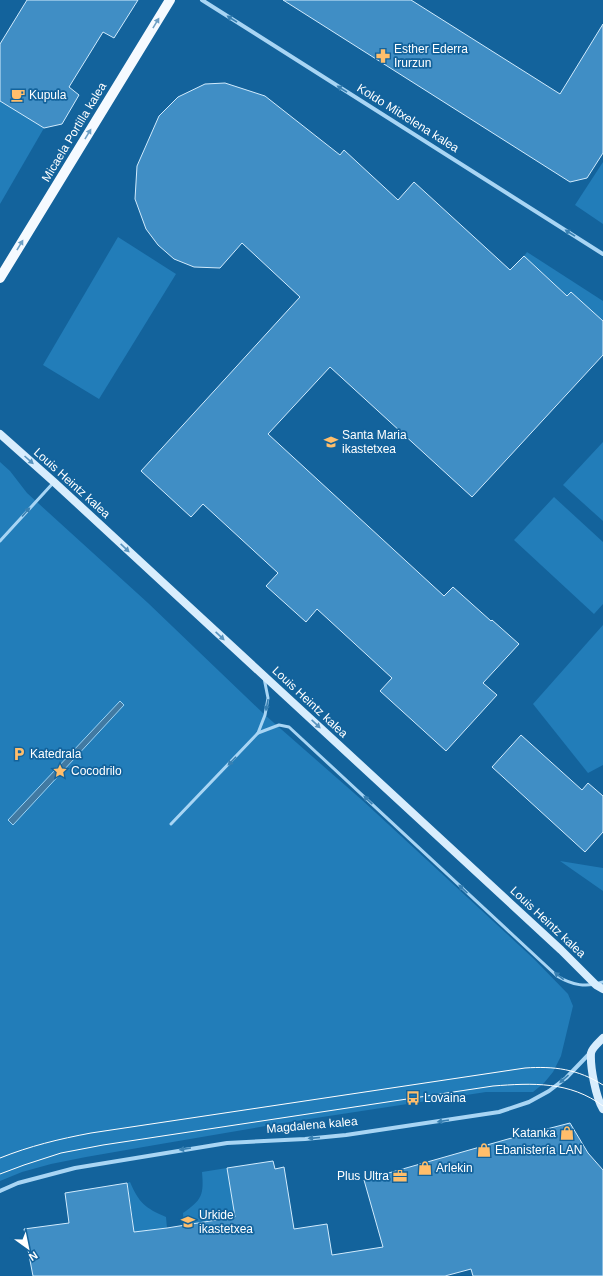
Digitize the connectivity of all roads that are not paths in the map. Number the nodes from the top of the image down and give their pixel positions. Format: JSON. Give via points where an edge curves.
{"nodes":[{"id":1,"x":170,"y":0,"type":"edge"},
{"id":2,"x":202,"y":0,"type":"edge"},
{"id":3,"x":603,"y":254,"type":"edge"},
{"id":4,"x":0,"y":278,"type":"edge"},
{"id":5,"x":0,"y":434,"type":"edge"},
{"id":6,"x":54,"y":482,"type":"junction"},
{"id":7,"x":0,"y":541,"type":"edge"},
{"id":8,"x":264,"y":676,"type":"junction"},
{"id":9,"x":258,"y":733,"type":"junction"},
{"id":10,"x":171,"y":824,"type":"dead end"},
{"id":11,"x":601,"y":985,"type":"edge"},
{"id":12,"x":603,"y":1038,"type":"edge"},
{"id":13,"x":591,"y":1052,"type":"junction"},
{"id":14,"x":603,"y":1109,"type":"edge"},
{"id":15,"x":0,"y":1191,"type":"edge"}],
"edges":[{"from":4,"to":1,"type":"main road","name":"Micaela Portilla kalea","one_way":true},
{"from":3,"to":2,"type":"street","name":"Koldo Mitxelena kalea","one_way":true},
{"from":5,"to":6,"type":"main road","name":"Louis Heintz kalea","one_way":true},
{"from":7,"to":6,"type":"lane","one_way":true},
{"from":6,"to":8,"type":"main road","name":"Louis Heintz kalea","one_way":true},
{"from":8,"to":9,"type":"lane","one_way":true,"via":[[268,698]]},
{"from":8,"to":11,"type":"main road","name":"Louis Heintz kalea","one_way":true},
{"from":9,"to":10,"type":"lane","one_way":true},
{"from":11,"to":9,"type":"lane","one_way":true,"via":[[578,985],[557,976],[289,727],[279,725]]},
{"from":12,"to":13,"type":"main road","name":"Magdalena kalea"},
{"from":13,"to":14,"type":"main road","via":[[599,1103]]},
{"from":13,"to":15,"type":"street","name":"Magdalena kalea","one_way":true,"via":[[550,1091],[529,1102],[499,1112],[346,1135],[226,1143],[75,1168],[18,1183]]}]}
